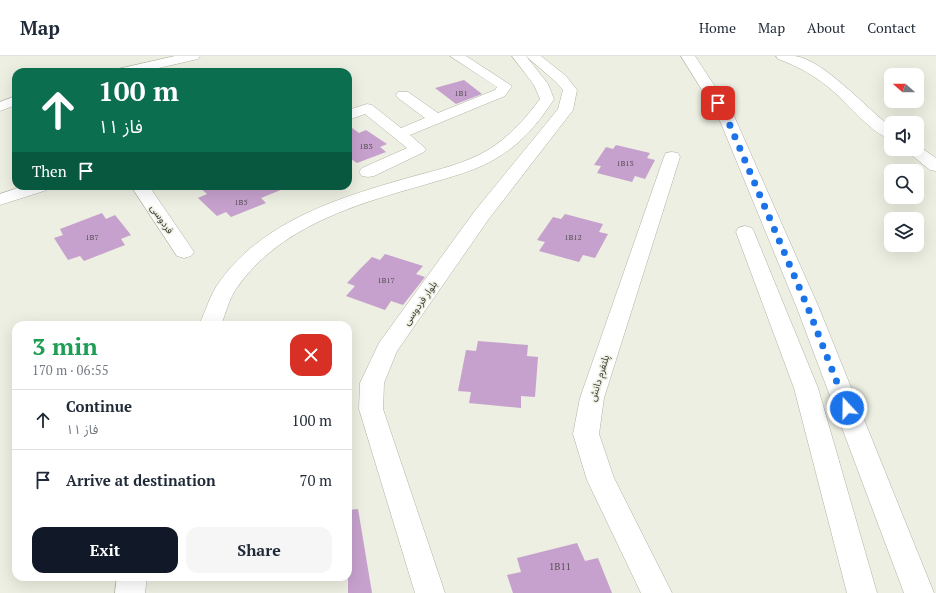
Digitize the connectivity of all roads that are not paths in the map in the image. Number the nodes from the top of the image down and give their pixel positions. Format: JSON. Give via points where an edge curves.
{"nodes":[{"id":1,"x":457,"y":56,"type":"edge"},
{"id":2,"x":519,"y":56,"type":"edge"},
{"id":3,"x":533,"y":56,"type":"edge"},
{"id":4,"x":674,"y":56,"type":"edge"},
{"id":5,"x":683,"y":56,"type":"edge"},
{"id":6,"x":688,"y":56,"type":"edge"},
{"id":7,"x":783,"y":56,"type":"edge"},
{"id":8,"x":190,"y":60,"type":"edge"},
{"id":9,"x":145,"y":68,"type":"edge"},
{"id":10,"x":403,"y":95,"type":"dead end"},
{"id":11,"x":12,"y":102,"type":"edge"},
{"id":12,"x":0,"y":107,"type":"edge"},
{"id":13,"x":352,"y":113,"type":"edge"},
{"id":14,"x":436,"y":119,"type":"junction"},
{"id":15,"x":884,"y":129,"type":"edge"},
{"id":16,"x":399,"y":134,"type":"junction"},
{"id":17,"x":922,"y":156,"type":"edge"},
{"id":18,"x":672,"y":157,"type":"dead end"},
{"id":19,"x":936,"y":166,"type":"edge"},
{"id":20,"x":368,"y":172,"type":"dead end"},
{"id":21,"x":29,"y":190,"type":"edge"},
{"id":22,"x":143,"y":190,"type":"edge"},
{"id":23,"x":0,"y":200,"type":"edge"},
{"id":24,"x":746,"y":232,"type":"dead end"},
{"id":25,"x":184,"y":252,"type":"dead end"},
{"id":26,"x":212,"y":321,"type":"edge"},
{"id":27,"x":132,"y":581,"type":"edge"},
{"id":28,"x":130,"y":593,"type":"edge"},
{"id":29,"x":430,"y":593,"type":"edge"},
{"id":30,"x":657,"y":593,"type":"edge"},
{"id":31,"x":862,"y":593,"type":"edge"},
{"id":32,"x":920,"y":593,"type":"edge"}],
"edges":[{"from":1,"to":14,"type":"street","via":[[506,86],[500,93]]},
{"from":2,"to":26,"type":"street","via":[[541,84],[547,100],[533,120],[494,152],[457,169],[336,208],[288,229],[247,262],[227,287]]},
{"from":3,"to":29,"type":"street","name":"بلوار فردوسی","via":[[561,79],[570,90],[565,110],[527,156],[387,349],[372,383],[371,409]]},
{"from":4,"to":5,"type":"street"},
{"from":6,"to":32,"type":"street","via":[[726,116],[808,308]]},
{"from":7,"to":15,"type":"street","via":[[820,72]]},
{"from":8,"to":9,"type":"street"},
{"from":10,"to":14,"type":"street"},
{"from":11,"to":12,"type":"street"},
{"from":13,"to":16,"type":"street","via":[[366,108]]},
{"from":14,"to":16,"type":"street"},
{"from":16,"to":20,"type":"street","via":[[418,149]]},
{"from":17,"to":19,"type":"street"},
{"from":18,"to":30,"type":"street","name":"پلتفرم دانش","via":[[592,398],[586,434],[601,480]]},
{"from":21,"to":23,"type":"street"},
{"from":22,"to":25,"type":"street","name":"فردوسی"},
{"from":24,"to":31,"type":"street","via":[[806,388]]},
{"from":27,"to":28,"type":"street"}]}
